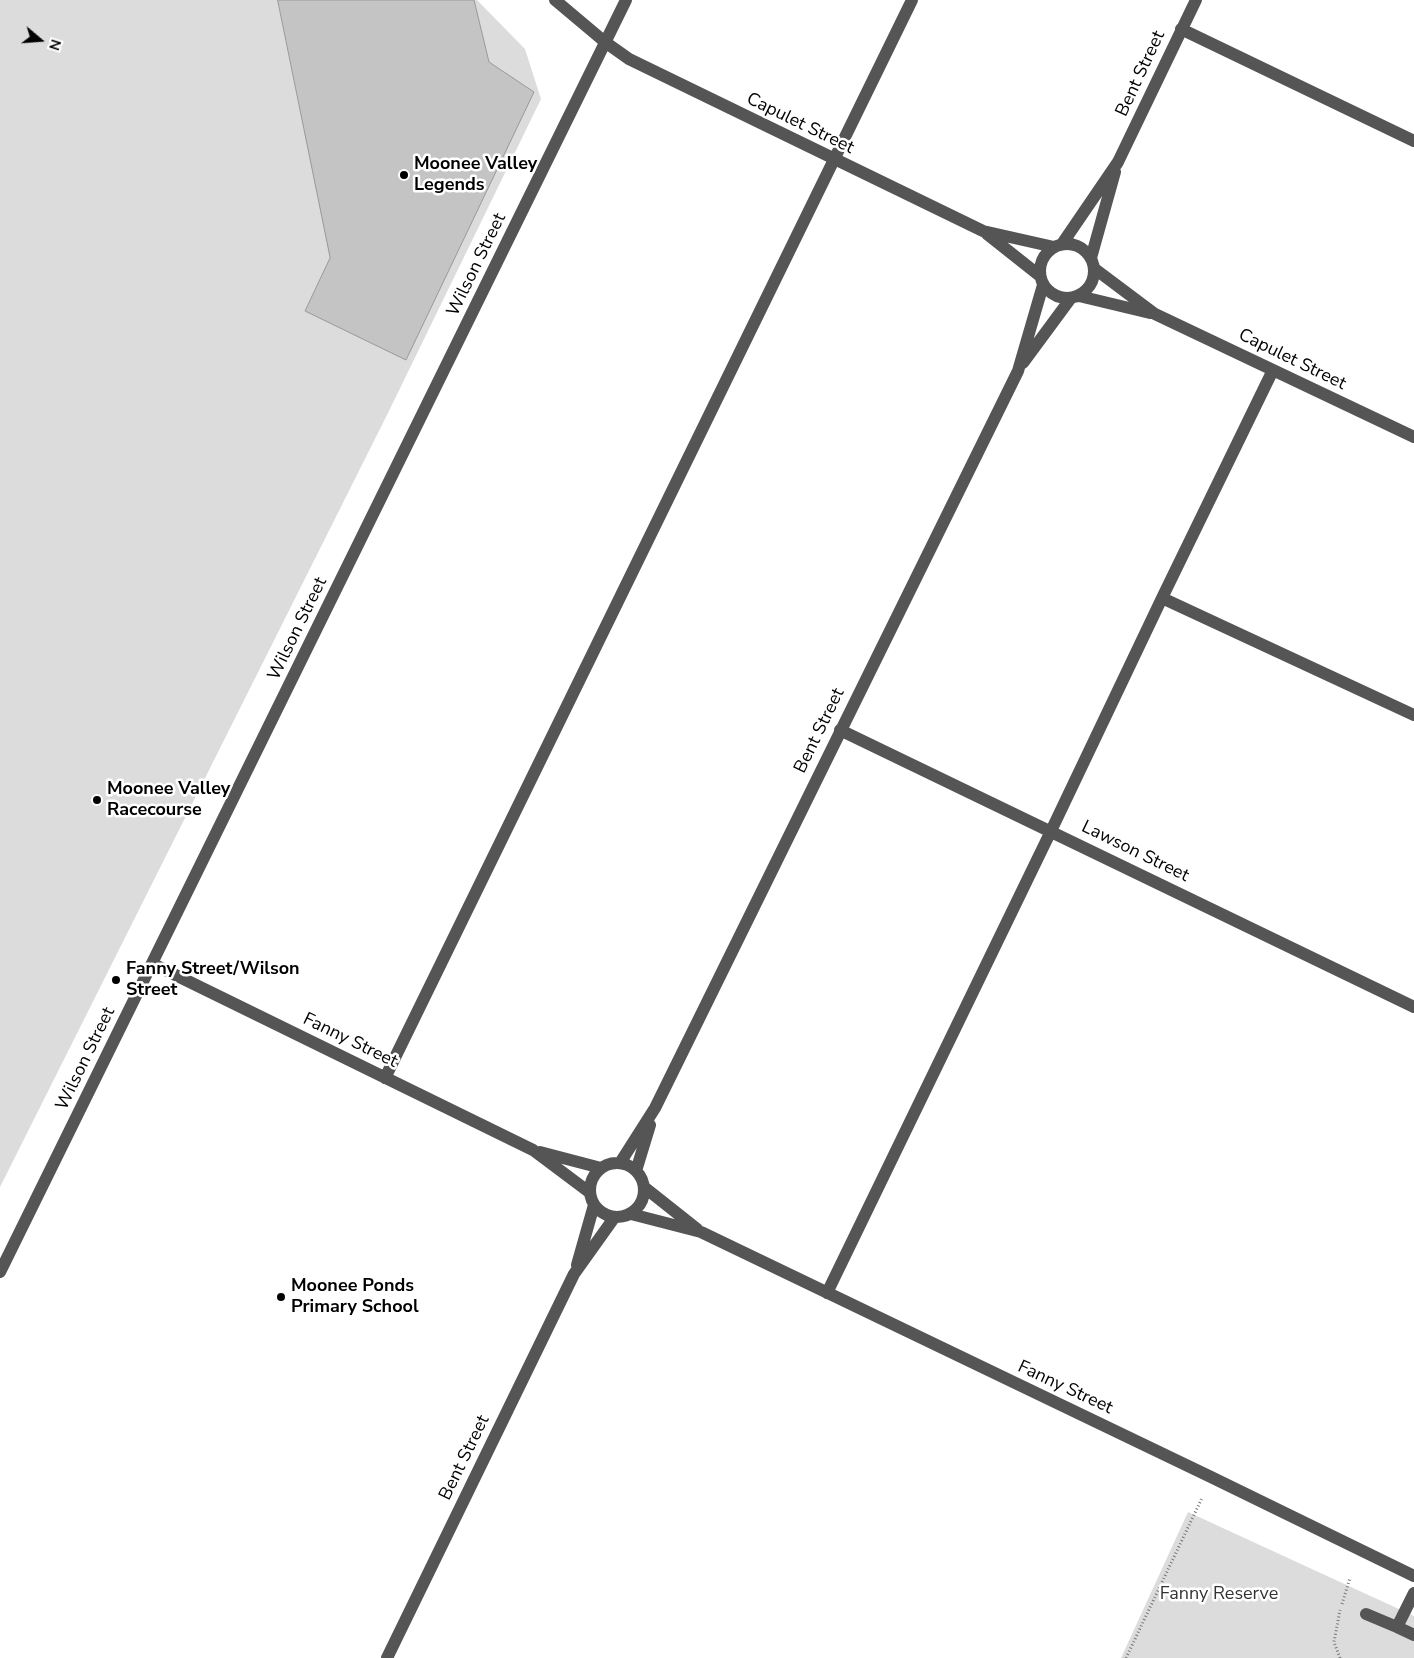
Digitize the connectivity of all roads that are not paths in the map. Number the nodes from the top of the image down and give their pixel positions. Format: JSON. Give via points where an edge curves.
{"nodes":[{"id":1,"x":555,"y":0,"type":"edge"},
{"id":2,"x":626,"y":0,"type":"edge"},
{"id":3,"x":912,"y":0,"type":"edge"},
{"id":4,"x":1196,"y":0,"type":"edge"},
{"id":5,"x":1181,"y":29,"type":"junction"},
{"id":6,"x":605,"y":42,"type":"junction"},
{"id":7,"x":1414,"y":141,"type":"edge"},
{"id":8,"x":834,"y":160,"type":"junction"},
{"id":9,"x":1118,"y":162,"type":"junction"},
{"id":10,"x":983,"y":231,"type":"junction"},
{"id":11,"x":1058,"y":246,"type":"junction"},
{"id":12,"x":1093,"y":263,"type":"junction"},
{"id":13,"x":1042,"y":280,"type":"junction"},
{"id":14,"x":1076,"y":297,"type":"junction"},
{"id":15,"x":1155,"y":314,"type":"junction"},
{"id":16,"x":1273,"y":370,"type":"junction"},
{"id":17,"x":1018,"y":371,"type":"junction"},
{"id":18,"x":1414,"y":437,"type":"edge"},
{"id":19,"x":1162,"y":598,"type":"junction"},
{"id":20,"x":1414,"y":715,"type":"edge"},
{"id":21,"x":840,"y":730,"type":"junction"},
{"id":22,"x":1052,"y":831,"type":"junction"},
{"id":23,"x":153,"y":964,"type":"junction"},
{"id":24,"x":1414,"y":1007,"type":"edge"},
{"id":25,"x":385,"y":1078,"type":"junction"},
{"id":26,"x":655,"y":1108,"type":"junction"},
{"id":27,"x":533,"y":1150,"type":"junction"},
{"id":28,"x":620,"y":1163,"type":"junction"},
{"id":29,"x":602,"y":1168,"type":"junction"},
{"id":30,"x":636,"y":1171,"type":"junction"},
{"id":31,"x":644,"y":1187,"type":"junction"},
{"id":32,"x":590,"y":1192,"type":"junction"},
{"id":33,"x":594,"y":1206,"type":"junction"},
{"id":34,"x":631,"y":1214,"type":"junction"},
{"id":35,"x":614,"y":1218,"type":"junction"},
{"id":36,"x":701,"y":1232,"type":"junction"},
{"id":37,"x":0,"y":1272,"type":"edge"},
{"id":38,"x":574,"y":1274,"type":"junction"},
{"id":39,"x":827,"y":1293,"type":"junction"},
{"id":40,"x":1414,"y":1576,"type":"edge"},
{"id":41,"x":1414,"y":1593,"type":"edge"},
{"id":42,"x":1366,"y":1614,"type":"dead end"},
{"id":43,"x":1397,"y":1627,"type":"junction"},
{"id":44,"x":1414,"y":1635,"type":"edge"},
{"id":45,"x":387,"y":1658,"type":"edge"}],
"edges":[{"from":1,"to":6,"type":"street","name":"Capulet Street"},
{"from":2,"to":6,"type":"street","name":"Wilson Street"},
{"from":3,"to":8,"type":"street"},
{"from":4,"to":5,"type":"street","name":"Bent Street"},
{"from":5,"to":7,"type":"street"},
{"from":5,"to":9,"type":"street","name":"Bent Street"},
{"from":6,"to":8,"type":"street","name":"Capulet Street","via":[[629,59]]},
{"from":6,"to":23,"type":"street","name":"Wilson Street"},
{"from":8,"to":10,"type":"street","name":"Capulet Street"},
{"from":8,"to":25,"type":"street"},
{"from":9,"to":11,"type":"street","name":"Bent Street"},
{"from":9,"to":12,"type":"street","name":"Bent Street"},
{"from":10,"to":11,"type":"street","name":"Capulet Street"},
{"from":10,"to":13,"type":"street","name":"Capulet Street"},
{"from":11,"to":12,"type":"street","via":[[1079,246]]},
{"from":11,"to":13,"type":"street","via":[[1042,259]]},
{"from":12,"to":14,"type":"street","via":[[1091,285]]},
{"from":12,"to":15,"type":"street","name":"Capulet Street"},
{"from":13,"to":14,"type":"street","via":[[1055,296],[1063,299]]},
{"from":13,"to":17,"type":"street","name":"Bent Street"},
{"from":14,"to":15,"type":"street","name":"Capulet Street"},
{"from":14,"to":17,"type":"street","name":"Bent Street"},
{"from":15,"to":16,"type":"street","name":"Capulet Street"},
{"from":16,"to":18,"type":"street","name":"Capulet Street"},
{"from":16,"to":19,"type":"street"},
{"from":17,"to":21,"type":"street","name":"Bent Street"},
{"from":19,"to":20,"type":"street"},
{"from":19,"to":22,"type":"street"},
{"from":21,"to":22,"type":"street","name":"Lawson Street"},
{"from":21,"to":26,"type":"street","name":"Bent Street"},
{"from":22,"to":24,"type":"street","name":"Lawson Street"},
{"from":22,"to":39,"type":"street"},
{"from":23,"to":25,"type":"street","name":"Fanny Street"},
{"from":23,"to":37,"type":"street","name":"Wilson Street"},
{"from":25,"to":27,"type":"street","name":"Fanny Street"},
{"from":26,"to":28,"type":"street","name":"Bent Street"},
{"from":26,"to":30,"type":"street","name":"Bent Street"},
{"from":27,"to":29,"type":"street","name":"Fanny Street"},
{"from":27,"to":32,"type":"street","name":"Fanny Street"},
{"from":28,"to":29,"type":"street"},
{"from":28,"to":30,"type":"street"},
{"from":29,"to":32,"type":"street","via":[[595,1174]]},
{"from":30,"to":31,"type":"street"},
{"from":31,"to":34,"type":"street","via":[[641,1202]]},
{"from":31,"to":36,"type":"street","name":"Fanny Street"},
{"from":32,"to":33,"type":"street"},
{"from":33,"to":35,"type":"street"},
{"from":33,"to":38,"type":"street","name":"Bent Street"},
{"from":34,"to":35,"type":"street"},
{"from":34,"to":36,"type":"street","name":"Fanny Street"},
{"from":35,"to":38,"type":"street","name":"Bent Street"},
{"from":36,"to":39,"type":"street","name":"Fanny Street"},
{"from":38,"to":45,"type":"street","name":"Bent Street"},
{"from":39,"to":40,"type":"street","name":"Fanny Street"},
{"from":41,"to":43,"type":"street"},
{"from":42,"to":43,"type":"street"},
{"from":43,"to":44,"type":"street"}]}
